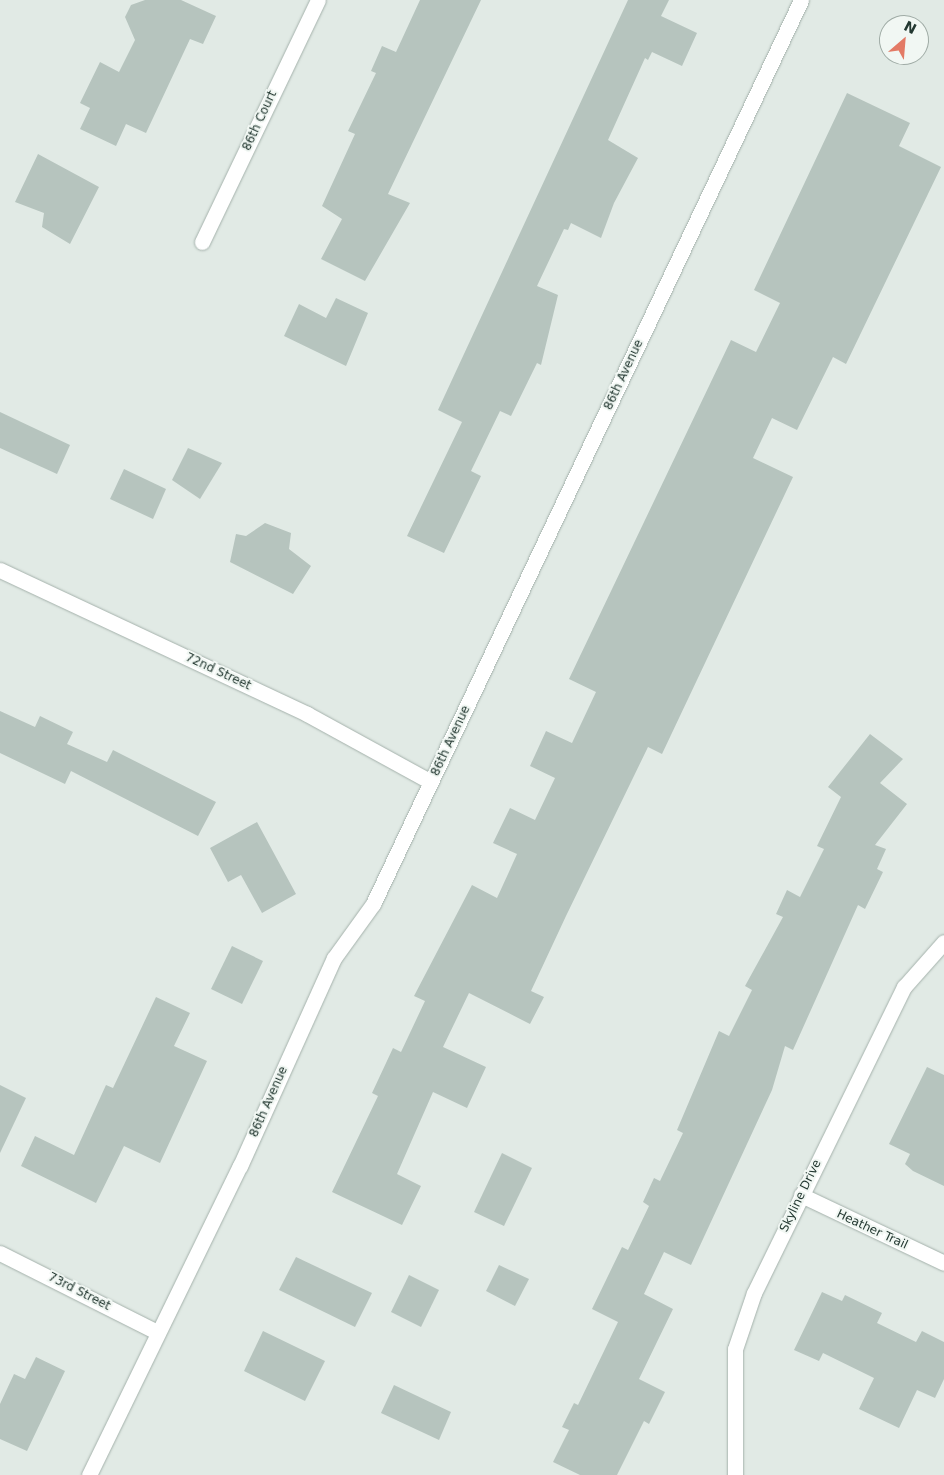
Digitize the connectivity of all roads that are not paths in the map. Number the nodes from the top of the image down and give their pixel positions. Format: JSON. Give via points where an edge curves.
{"nodes":[{"id":1,"x":318,"y":0,"type":"edge"},
{"id":2,"x":801,"y":0,"type":"edge"},
{"id":3,"x":202,"y":242,"type":"dead end"},
{"id":4,"x":0,"y":570,"type":"edge"},
{"id":5,"x":431,"y":782,"type":"junction"},
{"id":6,"x":944,"y":942,"type":"edge"},
{"id":7,"x":801,"y":1195,"type":"junction"},
{"id":8,"x":0,"y":1253,"type":"edge"},
{"id":9,"x":944,"y":1263,"type":"edge"},
{"id":10,"x":157,"y":1332,"type":"junction"},
{"id":11,"x":89,"y":1475,"type":"edge"},
{"id":12,"x":735,"y":1475,"type":"edge"}],
"edges":[{"from":1,"to":3,"type":"street","name":"86th Court"},
{"from":2,"to":5,"type":"street","name":"86th Avenue"},
{"from":4,"to":5,"type":"street","name":"72nd Street","via":[[307,714]]},
{"from":5,"to":10,"type":"street","name":"86th Avenue","via":[[373,904],[334,958],[240,1166]]},
{"from":6,"to":7,"type":"street","name":"Skyline Drive","via":[[904,987]]},
{"from":7,"to":9,"type":"street","name":"Heather Trail"},
{"from":7,"to":12,"type":"street","name":"Skyline Drive","via":[[754,1293],[735,1350]]},
{"from":8,"to":10,"type":"street","name":"73rd Street"},
{"from":10,"to":11,"type":"street","name":"86th Avenue"}]}
